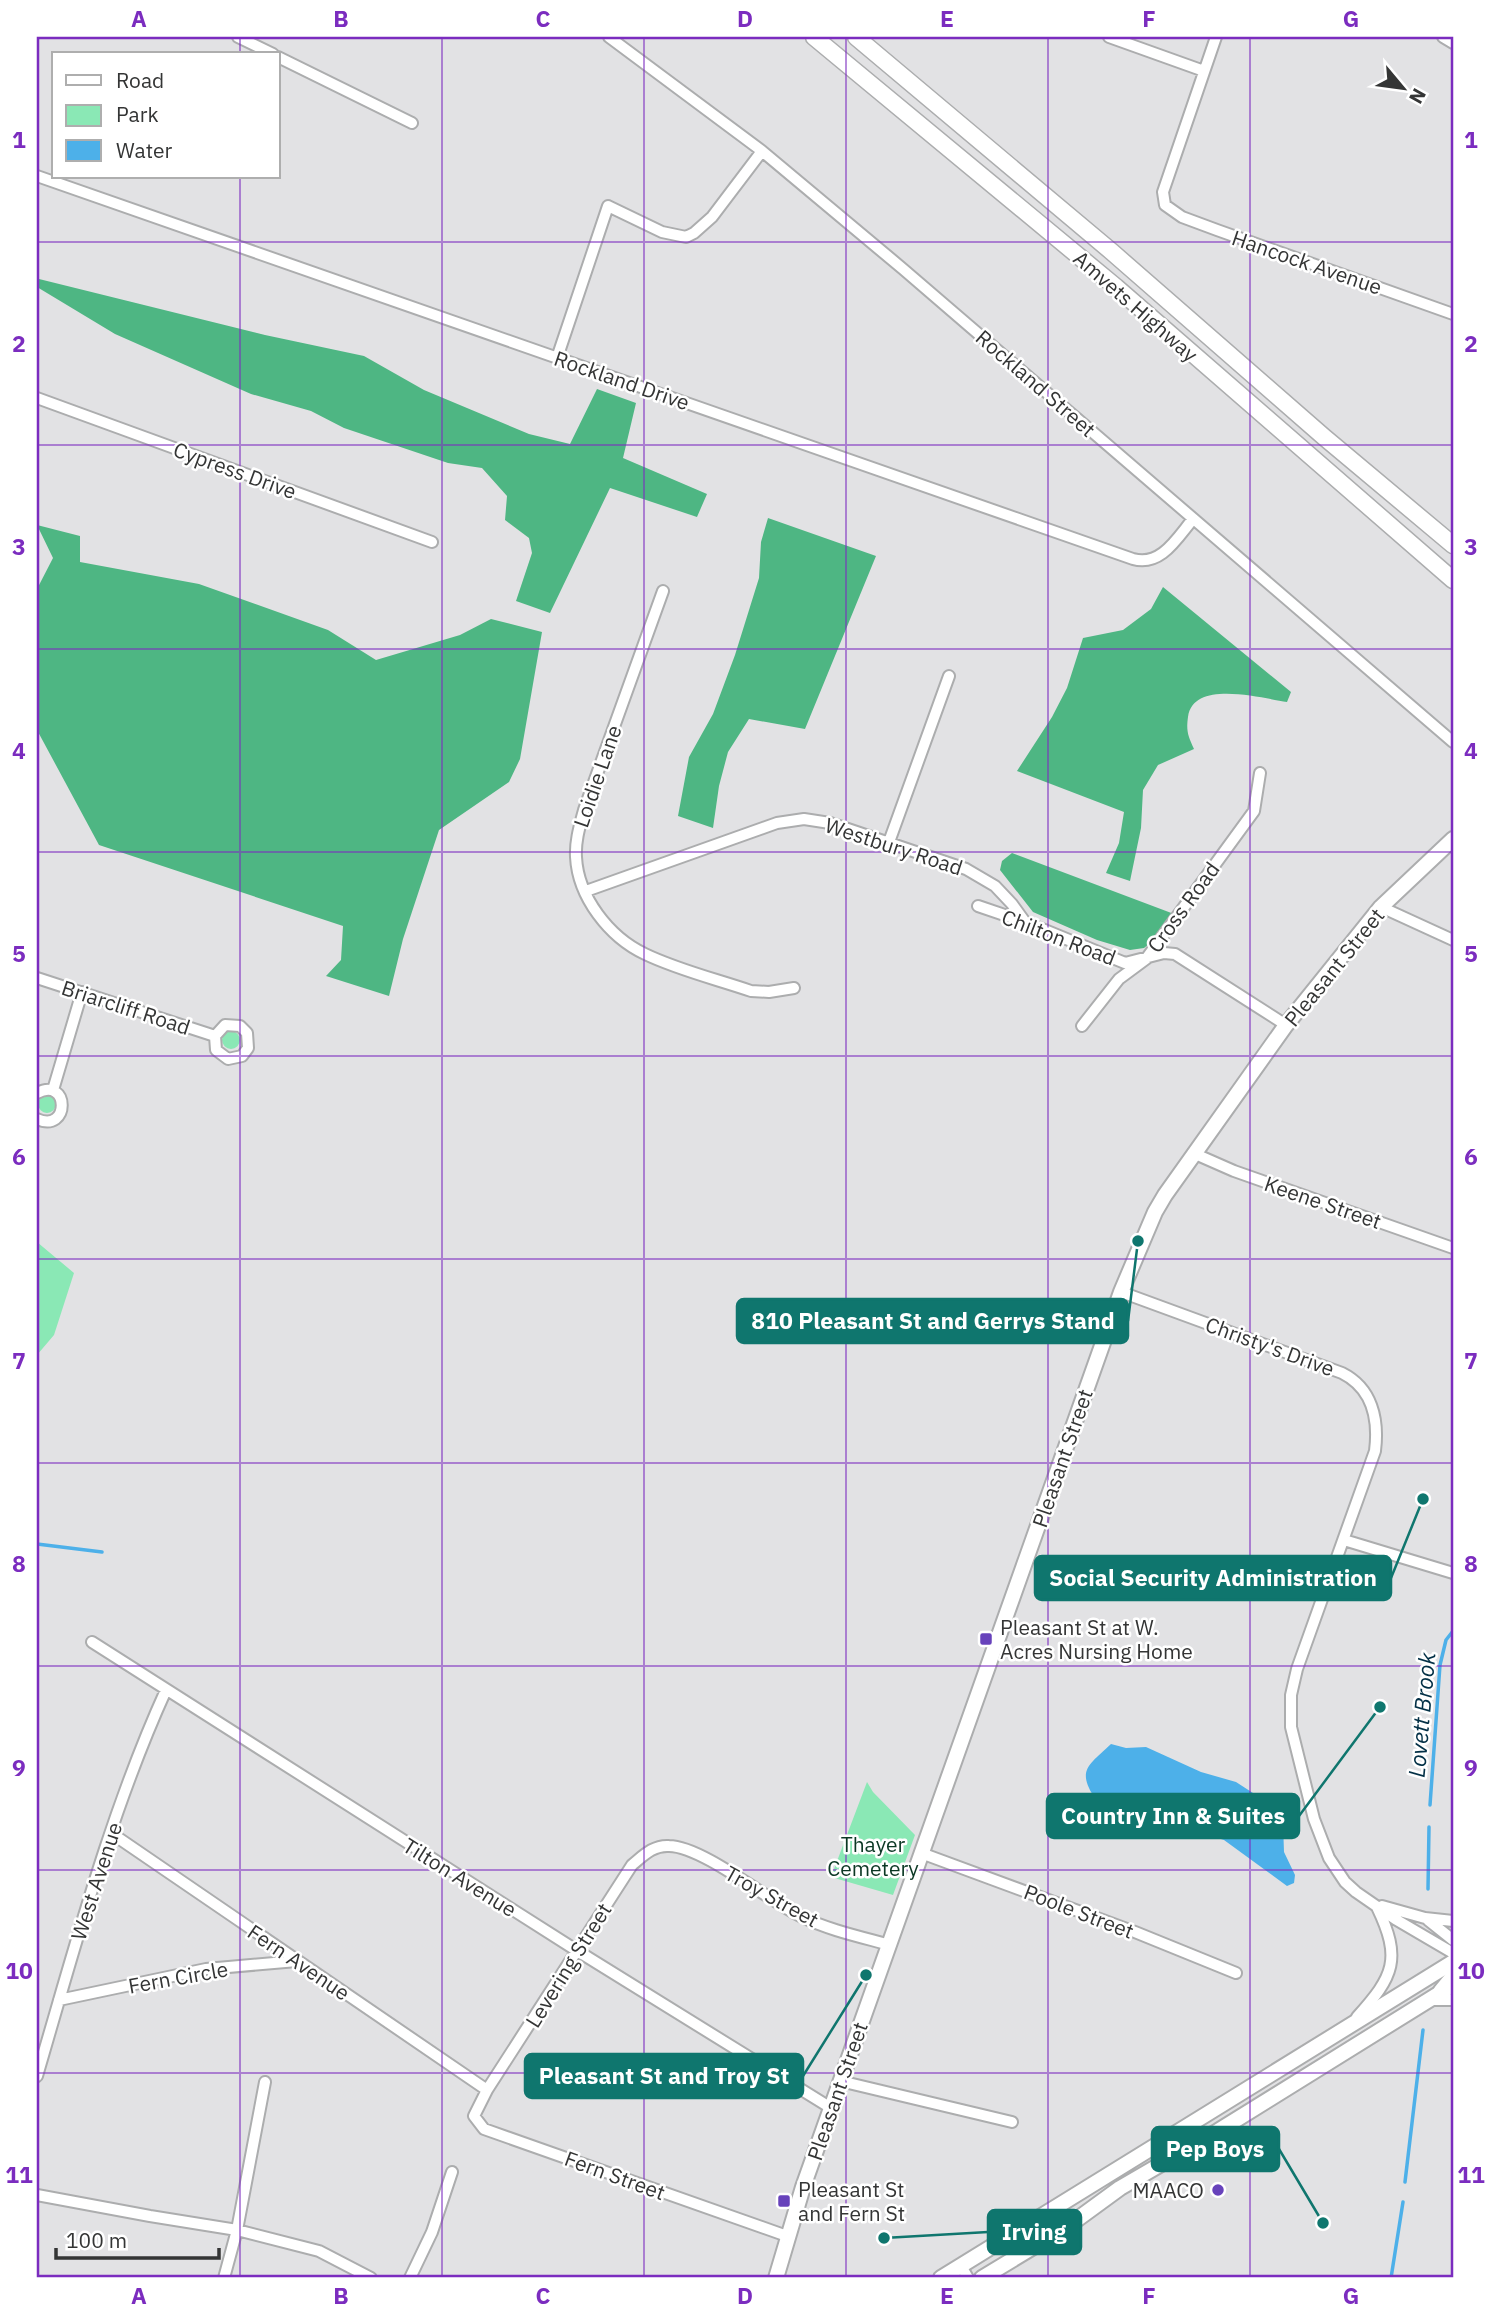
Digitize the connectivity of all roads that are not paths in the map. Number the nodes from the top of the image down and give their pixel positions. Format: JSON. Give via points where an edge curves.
{"nodes":[{"id":1,"x":238,"y":37,"type":"edge"},
{"id":2,"x":609,"y":37,"type":"edge"},
{"id":3,"x":814,"y":37,"type":"edge"},
{"id":4,"x":856,"y":37,"type":"edge"},
{"id":5,"x":1109,"y":37,"type":"edge"},
{"id":6,"x":1216,"y":37,"type":"edge"},
{"id":7,"x":1443,"y":37,"type":"edge"},
{"id":8,"x":1453,"y":43,"type":"edge"},
{"id":9,"x":269,"y":52,"type":"edge"},
{"id":10,"x":280,"y":58,"type":"edge"},
{"id":11,"x":1204,"y":71,"type":"junction"},
{"id":12,"x":412,"y":123,"type":"dead end"},
{"id":13,"x":762,"y":151,"type":"junction"},
{"id":14,"x":37,"y":176,"type":"edge"},
{"id":15,"x":1453,"y":314,"type":"edge"},
{"id":16,"x":557,"y":358,"type":"junction"},
{"id":17,"x":37,"y":398,"type":"edge"},
{"id":18,"x":1193,"y":519,"type":"junction"},
{"id":19,"x":432,"y":542,"type":"dead end"},
{"id":20,"x":1453,"y":545,"type":"edge"},
{"id":21,"x":1453,"y":580,"type":"edge"},
{"id":22,"x":663,"y":591,"type":"dead end"},
{"id":23,"x":949,"y":676,"type":"dead end"},
{"id":24,"x":1453,"y":742,"type":"edge"},
{"id":25,"x":1260,"y":774,"type":"dead end"},
{"id":26,"x":1453,"y":839,"type":"edge"},
{"id":27,"x":889,"y":842,"type":"junction"},
{"id":28,"x":586,"y":891,"type":"junction"},
{"id":29,"x":978,"y":906,"type":"dead end"},
{"id":30,"x":1381,"y":907,"type":"junction"},
{"id":31,"x":1025,"y":922,"type":"junction"},
{"id":32,"x":1453,"y":940,"type":"edge"},
{"id":33,"x":1146,"y":959,"type":"junction"},
{"id":34,"x":37,"y":978,"type":"edge"},
{"id":35,"x":794,"y":988,"type":"dead end"},
{"id":36,"x":82,"y":992,"type":"junction"},
{"id":37,"x":1286,"y":1025,"type":"junction"},
{"id":38,"x":1082,"y":1026,"type":"dead end"},
{"id":39,"x":215,"y":1036,"type":"dead end"},
{"id":40,"x":53,"y":1090,"type":"junction"},
{"id":41,"x":37,"y":1093,"type":"edge"},
{"id":42,"x":37,"y":1119,"type":"edge"},
{"id":43,"x":1193,"y":1153,"type":"junction"},
{"id":44,"x":1453,"y":1248,"type":"edge"},
{"id":45,"x":1121,"y":1292,"type":"junction"},
{"id":46,"x":1344,"y":1540,"type":"junction"},
{"id":47,"x":1453,"y":1573,"type":"edge"},
{"id":48,"x":92,"y":1642,"type":"dead end"},
{"id":49,"x":166,"y":1690,"type":"junction"},
{"id":50,"x":111,"y":1833,"type":"junction"},
{"id":51,"x":656,"y":1848,"type":"joint"},
{"id":52,"x":921,"y":1853,"type":"junction"},
{"id":53,"x":1376,"y":1905,"type":"junction"},
{"id":54,"x":1425,"y":1918,"type":"junction"},
{"id":55,"x":1453,"y":1921,"type":"edge"},
{"id":56,"x":1453,"y":1940,"type":"edge"},
{"id":57,"x":890,"y":1944,"type":"junction"},
{"id":58,"x":576,"y":1950,"type":"junction"},
{"id":59,"x":1453,"y":1953,"type":"edge"},
{"id":60,"x":297,"y":1961,"type":"junction"},
{"id":61,"x":1236,"y":1973,"type":"dead end"},
{"id":62,"x":1453,"y":1975,"type":"edge"},
{"id":63,"x":59,"y":2000,"type":"junction"},
{"id":64,"x":1430,"y":2000,"type":"junction"},
{"id":65,"x":1453,"y":2000,"type":"edge"},
{"id":66,"x":1350,"y":2025,"type":"junction"},
{"id":67,"x":37,"y":2076,"type":"edge"},
{"id":68,"x":840,"y":2081,"type":"junction"},
{"id":69,"x":265,"y":2082,"type":"dead end"},
{"id":70,"x":487,"y":2090,"type":"junction"},
{"id":71,"x":831,"y":2108,"type":"junction"},
{"id":72,"x":1012,"y":2122,"type":"dead end"},
{"id":73,"x":452,"y":2172,"type":"dead end"},
{"id":74,"x":37,"y":2195,"type":"edge"},
{"id":75,"x":237,"y":2230,"type":"junction"},
{"id":76,"x":787,"y":2236,"type":"junction"},
{"id":77,"x":965,"y":2272,"type":"edge"},
{"id":78,"x":224,"y":2278,"type":"edge"},
{"id":79,"x":370,"y":2278,"type":"edge"},
{"id":80,"x":410,"y":2278,"type":"edge"},
{"id":81,"x":776,"y":2278,"type":"edge"},
{"id":82,"x":940,"y":2278,"type":"edge"},
{"id":83,"x":982,"y":2278,"type":"edge"}],
"edges":[{"from":1,"to":9,"type":"street"},
{"from":2,"to":13,"type":"street","name":"Rockland Street"},
{"from":3,"to":21,"type":"highway","name":"Amvets Highway","via":[[1116,287]]},
{"from":4,"to":20,"type":"highway","name":"Amvets Highway"},
{"from":5,"to":11,"type":"street"},
{"from":6,"to":11,"type":"street"},
{"from":7,"to":8,"type":"street"},
{"from":10,"to":12,"type":"street"},
{"from":11,"to":15,"type":"street","name":"Hancock Avenue","via":[[1163,192],[1165,205],[1205,226]]},
{"from":13,"to":16,"type":"street","via":[[712,217],[686,237],[662,232],[608,206]]},
{"from":13,"to":18,"type":"street","name":"Rockland Street"},
{"from":14,"to":16,"type":"street","name":"Rockland Drive"},
{"from":16,"to":18,"type":"street","name":"Rockland Drive","via":[[1144,562],[1166,550]]},
{"from":17,"to":19,"type":"street","name":"Cypress Drive"},
{"from":18,"to":24,"type":"street","name":"Rockland Street"},
{"from":22,"to":28,"type":"street","name":"Loidie Lane","via":[[576,837],[577,868]]},
{"from":23,"to":27,"type":"street"},
{"from":25,"to":33,"type":"street","name":"Cross Road","via":[[1254,811]]},
{"from":26,"to":30,"type":"main road","name":"Pleasant Street"},
{"from":27,"to":28,"type":"street","name":"Westbury Road","via":[[830,823],[804,819],[777,823]]},
{"from":27,"to":31,"type":"street","name":"Westbury Road","via":[[966,869],[995,886]]},
{"from":28,"to":35,"type":"street","name":"Loidie Lane","via":[[610,929],[645,954],[751,991]]},
{"from":29,"to":31,"type":"street","name":"Chilton Road"},
{"from":30,"to":32,"type":"street"},
{"from":30,"to":37,"type":"main road","name":"Pleasant Street"},
{"from":31,"to":33,"type":"street","name":"Chilton Road","via":[[1125,962]]},
{"from":33,"to":37,"type":"street","name":"Chilton Road","via":[[1175,954]]},
{"from":33,"to":38,"type":"street","name":"Cross Road","via":[[1119,979]]},
{"from":34,"to":36,"type":"street","name":"Briarcliff Road"},
{"from":36,"to":39,"type":"street","name":"Briarcliff Road"},
{"from":36,"to":40,"type":"street"},
{"from":37,"to":43,"type":"main road","name":"Pleasant Street"},
{"from":40,"to":41,"type":"street"},
{"from":40,"to":42,"type":"street","via":[[62,1100],[60,1115],[46,1122]]},
{"from":43,"to":44,"type":"street","name":"Keene Street"},
{"from":43,"to":45,"type":"main road","name":"Pleasant Street","via":[[1155,1212]]},
{"from":45,"to":46,"type":"street","name":"Christy's Drive","via":[[1335,1370],[1360,1385],[1374,1413],[1376,1442]]},
{"from":45,"to":52,"type":"main road","name":"Pleasant Street"},
{"from":46,"to":47,"type":"street"},
{"from":46,"to":53,"type":"street","name":"Christy's Drive","via":[[1297,1669],[1291,1727],[1314,1819],[1329,1858],[1345,1882]]},
{"from":48,"to":49,"type":"street","name":"Tilton Avenue"},
{"from":49,"to":50,"type":"street","name":"West Avenue"},
{"from":49,"to":58,"type":"street","name":"Tilton Avenue"},
{"from":50,"to":60,"type":"street","name":"Fern Avenue"},
{"from":50,"to":63,"type":"street","name":"West Avenue"},
{"from":51,"to":57,"type":"street","name":"Troy Street","via":[[667,1845],[703,1856],[803,1918]]},
{"from":51,"to":58,"type":"street","name":"Levering Street","via":[[632,1865]]},
{"from":52,"to":57,"type":"main road","name":"Pleasant Street"},
{"from":52,"to":61,"type":"street","name":"Poole Street"},
{"from":53,"to":54,"type":"street","name":"Christy's Drive"},
{"from":53,"to":59,"type":"street","name":"Christy's Drive"},
{"from":53,"to":66,"type":"street","via":[[1390,1939],[1389,1974]]},
{"from":54,"to":55,"type":"street","name":"Christy's Drive"},
{"from":54,"to":56,"type":"street","name":"Christy's Drive"},
{"from":57,"to":68,"type":"main road","name":"Pleasant Street"},
{"from":58,"to":70,"type":"street","name":"Levering Street"},
{"from":58,"to":71,"type":"street","name":"Tilton Avenue"},
{"from":60,"to":63,"type":"street","name":"Fern Circle","via":[[206,1969]]},
{"from":60,"to":70,"type":"street","name":"Fern Avenue"},
{"from":62,"to":64,"type":"main road"},
{"from":62,"to":66,"type":"main road","via":[[1434,1973]]},
{"from":63,"to":67,"type":"street","name":"West Avenue"},
{"from":64,"to":65,"type":"street"},
{"from":64,"to":83,"type":"main road"},
{"from":66,"to":77,"type":"main road"},
{"from":68,"to":71,"type":"main road","name":"Pleasant Street"},
{"from":68,"to":72,"type":"street"},
{"from":69,"to":75,"type":"street"},
{"from":70,"to":76,"type":"street","name":"Fern Street","via":[[474,2116],[484,2129]]},
{"from":71,"to":76,"type":"main road","name":"Pleasant Street"},
{"from":73,"to":80,"type":"street","via":[[432,2232]]},
{"from":74,"to":75,"type":"street"},
{"from":75,"to":78,"type":"street"},
{"from":75,"to":79,"type":"street","via":[[319,2251]]},
{"from":76,"to":81,"type":"main road","name":"Pleasant Street"},
{"from":77,"to":82,"type":"main road"}]}
